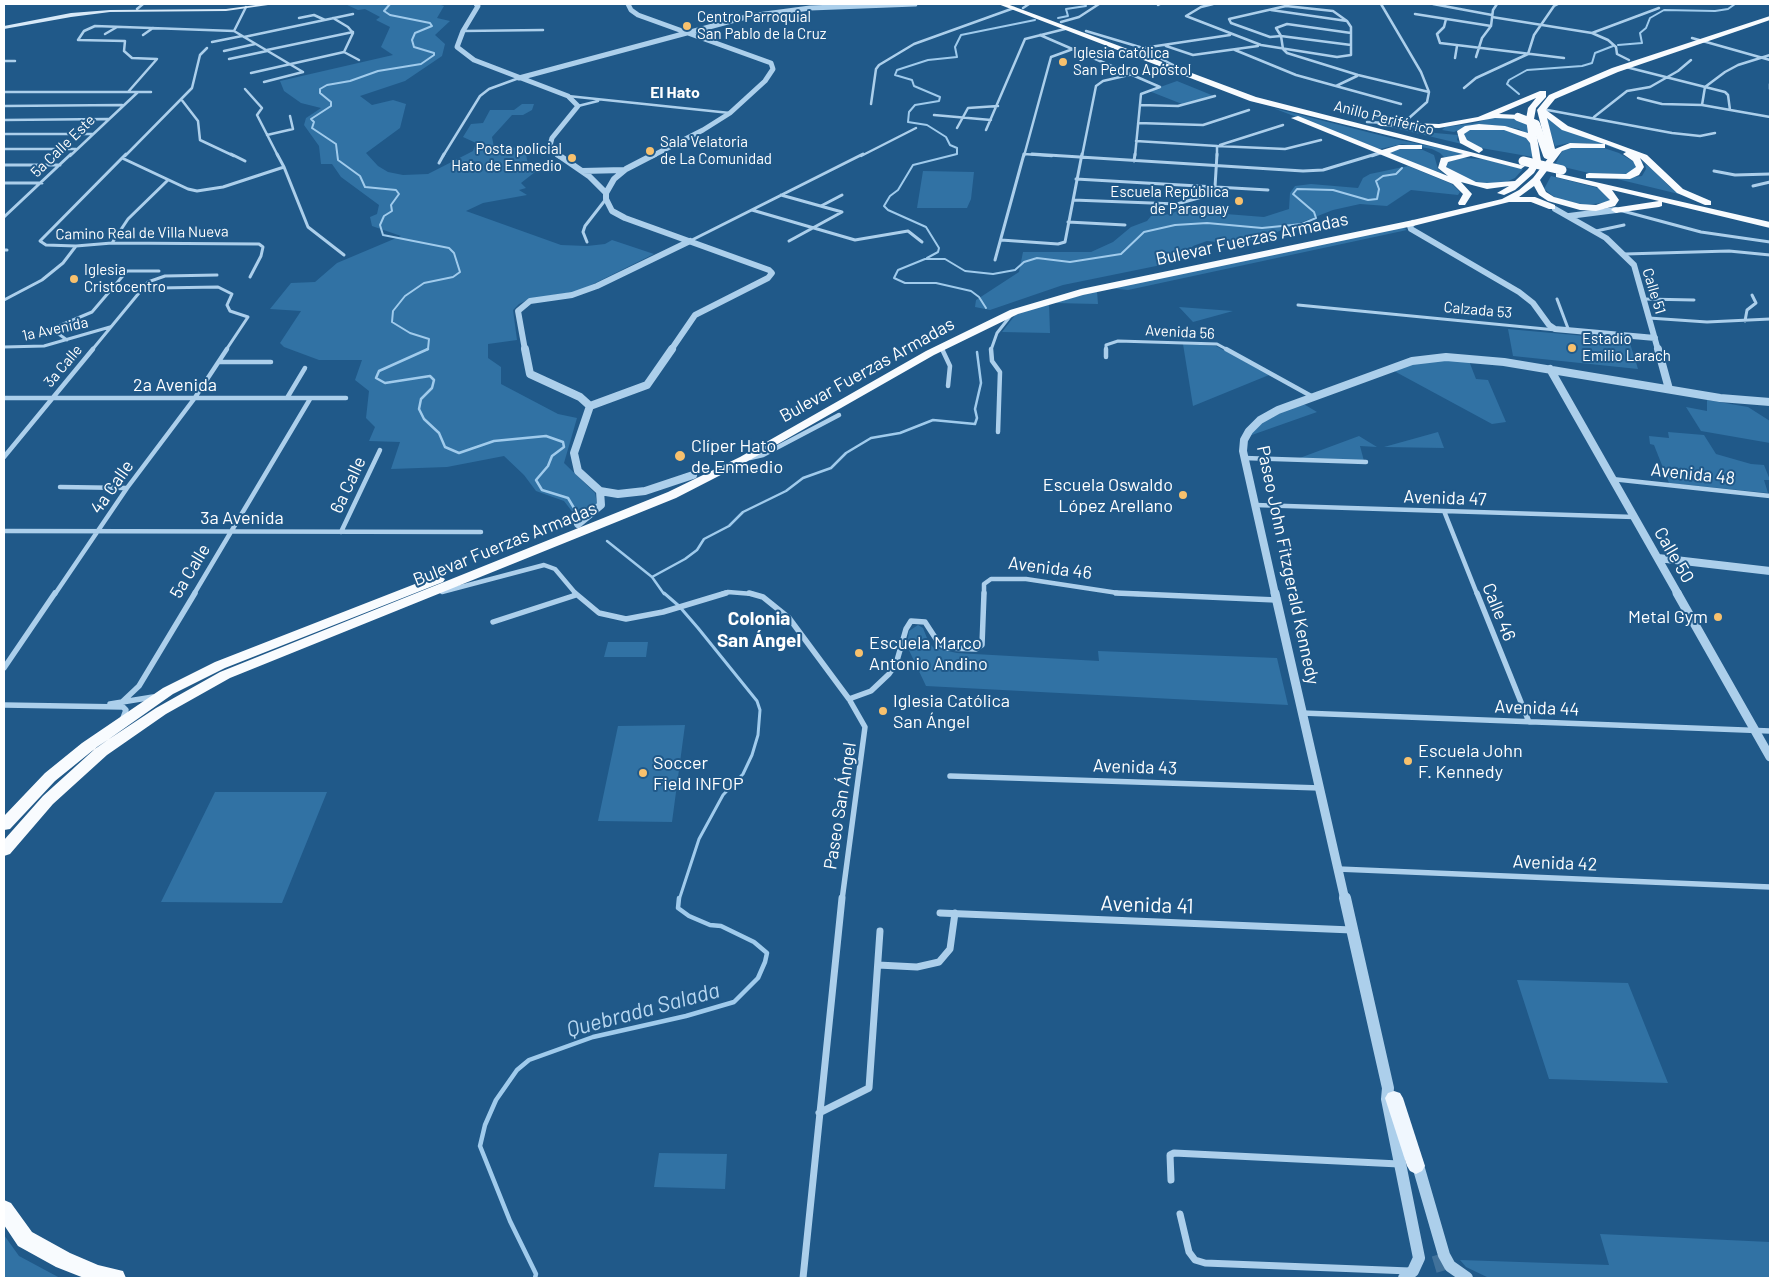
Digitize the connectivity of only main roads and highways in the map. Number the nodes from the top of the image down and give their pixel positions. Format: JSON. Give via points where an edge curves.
{"nodes":[{"id":1,"x":262,"y":4,"type":"edge"},
{"id":2,"x":273,"y":4,"type":"edge"},
{"id":3,"x":1007,"y":5,"type":"edge"},
{"id":4,"x":1026,"y":6,"type":"edge"},
{"id":5,"x":140,"y":7,"type":"edge"},
{"id":6,"x":245,"y":8,"type":"junction"},
{"id":7,"x":1770,"y":13,"type":"edge"},
{"id":8,"x":1770,"y":18,"type":"edge"},
{"id":9,"x":1063,"y":25,"type":"junction"},
{"id":10,"x":4,"y":27,"type":"edge"},
{"id":11,"x":1696,"y":39,"type":"junction"},
{"id":12,"x":1208,"y":84,"type":"junction"},
{"id":13,"x":1548,"y":96,"type":"junction"},
{"id":14,"x":1541,"y":109,"type":"junction"},
{"id":15,"x":1338,"y":117,"type":"junction"},
{"id":16,"x":1479,"y":119,"type":"junction"},
{"id":17,"x":1439,"y":126,"type":"junction"},
{"id":18,"x":1460,"y":133,"type":"junction"},
{"id":19,"x":1535,"y":144,"type":"junction"},
{"id":20,"x":1482,"y":151,"type":"junction"},
{"id":21,"x":1381,"y":152,"type":"junction"},
{"id":22,"x":1550,"y":159,"type":"junction"},
{"id":23,"x":1502,"y":161,"type":"junction"},
{"id":24,"x":1443,"y":162,"type":"junction"},
{"id":25,"x":1522,"y":163,"type":"junction"},
{"id":26,"x":1524,"y":177,"type":"junction"},
{"id":27,"x":1583,"y":179,"type":"junction"},
{"id":28,"x":1536,"y":180,"type":"junction"},
{"id":29,"x":1603,"y":188,"type":"junction"},
{"id":30,"x":1504,"y":201,"type":"junction"},
{"id":31,"x":1462,"y":203,"type":"junction"},
{"id":32,"x":1697,"y":208,"type":"junction"},
{"id":33,"x":1555,"y":209,"type":"road end"},
{"id":34,"x":1726,"y":209,"type":"junction"},
{"id":35,"x":1770,"y":220,"type":"edge"},
{"id":36,"x":1770,"y":225,"type":"edge"},
{"id":37,"x":4,"y":825,"type":"edge"},
{"id":38,"x":4,"y":850,"type":"edge"},
{"id":39,"x":1391,"y":1093,"type":"road end"},
{"id":40,"x":1408,"y":1165,"type":"road end"},
{"id":41,"x":4,"y":1209,"type":"edge"},
{"id":42,"x":116,"y":1278,"type":"edge"}],
"edges":[{"from":1,"to":6,"type":"main road"},
{"from":2,"to":6,"type":"main road"},
{"from":3,"to":4,"type":"highway","name":"Anillo Periférico"},
{"from":3,"to":9,"type":"highway","name":"Anillo Periférico"},
{"from":4,"to":9,"type":"highway","name":"Anillo Periférico"},
{"from":5,"to":6,"type":"main road"},
{"from":5,"to":10,"type":"main road"},
{"from":5,"to":10,"type":"main road","via":[[76,12]]},
{"from":7,"to":11,"type":"highway"},
{"from":8,"to":11,"type":"highway"},
{"from":9,"to":12,"type":"highway","name":"Anillo Periférico"},
{"from":9,"to":15,"type":"highway","name":"Anillo Periférico","via":[[1256,96]]},
{"from":11,"to":13,"type":"highway"},
{"from":12,"to":21,"type":"highway"},
{"from":12,"to":23,"type":"highway","name":"Anillo Periférico","via":[[1299,112]]},
{"from":13,"to":14,"type":"highway"},
{"from":13,"to":16,"type":"highway"},
{"from":13,"to":19,"type":"highway","name":"Bulevar Fuerzas Armadas","via":[[1535,104],[1531,113]]},
{"from":14,"to":22,"type":"highway"},
{"from":14,"to":34,"type":"highway","via":[[1566,128],[1644,158],[1680,191]]},
{"from":15,"to":17,"type":"highway","via":[[1401,126]]},
{"from":15,"to":20,"type":"highway","name":"Anillo Periférico"},
{"from":16,"to":17,"type":"highway"},
{"from":16,"to":22,"type":"highway","bridge":true,"via":[[1518,116],[1536,124]]},
{"from":17,"to":18,"type":"highway","via":[[1435,130],[1440,133]]},
{"from":18,"to":19,"type":"highway","via":[[1472,127],[1505,128],[1529,136]]},
{"from":18,"to":20,"type":"highway","via":[[1463,141]]},
{"from":19,"to":26,"type":"highway","name":"Bulevar Fuerzas Armadas","via":[[1537,161]]},
{"from":20,"to":25,"type":"highway","name":"Anillo Periférico"},
{"from":21,"to":24,"type":"highway","via":[[1416,147],[1437,153]]},
{"from":21,"to":31,"type":"highway","via":[[1456,182],[1468,194]]},
{"from":22,"to":27,"type":"highway","via":[[1565,146],[1595,146],[1631,156],[1640,167],[1627,177]]},
{"from":22,"to":28,"type":"highway","name":"Bulevar Fuerzas Armadas"},
{"from":23,"to":24,"type":"highway","via":[[1461,156]]},
{"from":23,"to":25,"type":"highway","name":"Anillo Periférico"},
{"from":24,"to":26,"type":"highway","via":[[1442,168],[1446,172],[1474,184],[1503,185]]},
{"from":25,"to":27,"type":"highway","name":"Anillo Periférico"},
{"from":26,"to":31,"type":"highway","name":"Bulevar Fuerzas Armadas","via":[[1503,192]]},
{"from":27,"to":29,"type":"highway"},
{"from":27,"to":32,"type":"highway","name":"Anillo Periférico"},
{"from":27,"to":34,"type":"highway","name":"Anillo Periférico"},
{"from":28,"to":29,"type":"highway","via":[[1542,193],[1551,199],[1580,207],[1612,204],[1615,200],[1612,194]]},
{"from":28,"to":30,"type":"highway","name":"Bulevar Fuerzas Armadas"},
{"from":29,"to":32,"type":"highway","via":[[1626,195],[1634,202],[1616,210],[1650,204]]},
{"from":30,"to":33,"type":"highway","via":[[1532,199]]},
{"from":30,"to":38,"type":"highway","name":"Bulevar Fuerzas Armadas","via":[[1081,292],[1014,312],[941,347],[744,459],[644,508],[225,675],[154,715],[102,751],[69,779]]},
{"from":31,"to":37,"type":"highway","name":"Bulevar Fuerzas Armadas","via":[[1075,288],[1000,309],[966,324],[733,455],[663,490],[245,655],[168,692],[113,728],[55,773]]},
{"from":32,"to":36,"type":"highway","name":"Anillo Periférico"},
{"from":34,"to":35,"type":"highway","name":"Anillo Periférico"},
{"from":39,"to":40,"type":"main road"},
{"from":41,"to":42,"type":"highway","via":[[25,1239],[63,1260]]}]}
